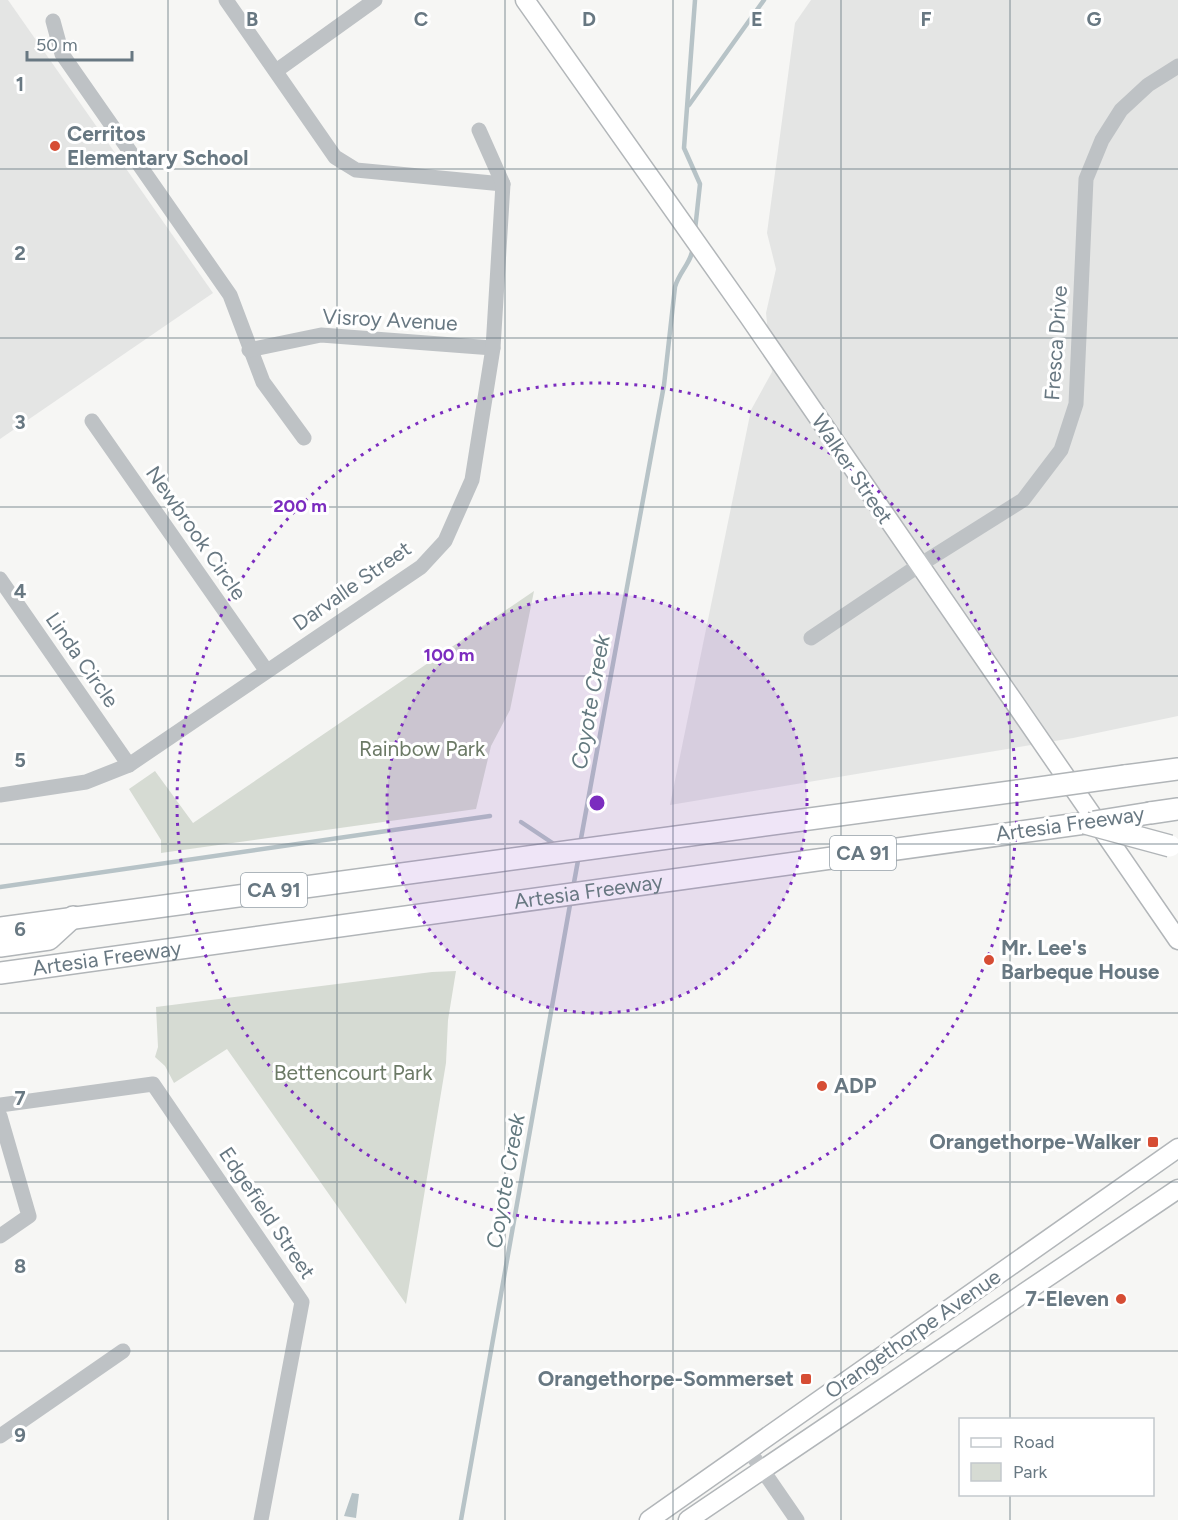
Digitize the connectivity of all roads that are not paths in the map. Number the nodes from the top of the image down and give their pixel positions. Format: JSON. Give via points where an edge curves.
{"nodes":[{"id":1,"x":226,"y":0,"type":"edge"},
{"id":2,"x":375,"y":0,"type":"edge"},
{"id":3,"x":525,"y":0,"type":"edge"},
{"id":4,"x":53,"y":21,"type":"dead end"},
{"id":5,"x":1178,"y":66,"type":"edge"},
{"id":6,"x":276,"y":71,"type":"junction"},
{"id":7,"x":479,"y":130,"type":"dead end"},
{"id":8,"x":503,"y":184,"type":"junction"},
{"id":9,"x":493,"y":348,"type":"junction"},
{"id":10,"x":249,"y":350,"type":"junction"},
{"id":11,"x":92,"y":421,"type":"dead end"},
{"id":12,"x":304,"y":438,"type":"dead end"},
{"id":13,"x":918,"y":566,"type":"junction"},
{"id":14,"x":0,"y":579,"type":"edge"},
{"id":15,"x":811,"y":638,"type":"dead end"},
{"id":16,"x":266,"y":670,"type":"junction"},
{"id":17,"x":129,"y":765,"type":"junction"},
{"id":18,"x":1178,"y":769,"type":"edge"},
{"id":19,"x":0,"y":795,"type":"edge"},
{"id":20,"x":1178,"y":809,"type":"edge"},
{"id":21,"x":1085,"y":823,"type":"junction"},
{"id":22,"x":1174,"y":845,"type":"edge"},
{"id":23,"x":73,"y":917,"type":"junction"},
{"id":24,"x":0,"y":928,"type":"edge"},
{"id":25,"x":1178,"y":940,"type":"edge"},
{"id":26,"x":0,"y":946,"type":"edge"},
{"id":27,"x":173,"y":949,"type":"junction"},
{"id":28,"x":0,"y":960,"type":"edge"},
{"id":29,"x":0,"y":973,"type":"edge"},
{"id":30,"x":0,"y":1105,"type":"edge"},
{"id":31,"x":0,"y":1116,"type":"edge"},
{"id":32,"x":1178,"y":1148,"type":"edge"},
{"id":33,"x":1178,"y":1189,"type":"edge"},
{"id":34,"x":0,"y":1236,"type":"edge"},
{"id":35,"x":123,"y":1351,"type":"dead end"},
{"id":36,"x":0,"y":1436,"type":"edge"},
{"id":37,"x":748,"y":1449,"type":"junction"},
{"id":38,"x":763,"y":1469,"type":"junction"},
{"id":39,"x":261,"y":1520,"type":"edge"},
{"id":40,"x":649,"y":1520,"type":"edge"},
{"id":41,"x":688,"y":1520,"type":"edge"},
{"id":42,"x":797,"y":1520,"type":"edge"}],
"edges":[{"from":1,"to":6,"type":"street"},
{"from":2,"to":6,"type":"street"},
{"from":3,"to":13,"type":"main road","name":"Walker Street"},
{"from":4,"to":10,"type":"street","via":[[62,54],[230,295]]},
{"from":5,"to":13,"type":"street","name":"Fresca Drive","via":[[1148,85],[1121,110],[1102,140],[1086,179],[1076,404],[1061,450],[1023,500]]},
{"from":6,"to":8,"type":"street","via":[[335,157],[356,170]]},
{"from":7,"to":8,"type":"street","name":"Darvalle Street"},
{"from":8,"to":9,"type":"street","name":"Darvalle Street"},
{"from":9,"to":10,"type":"street","name":"Visroy Avenue","via":[[321,335]]},
{"from":9,"to":16,"type":"street","name":"Darvalle Street","via":[[472,480],[445,541],[422,567]]},
{"from":10,"to":12,"type":"street","via":[[263,382]]},
{"from":11,"to":16,"type":"street","name":"Newbrook Circle"},
{"from":13,"to":15,"type":"street","name":"Fresca Drive"},
{"from":13,"to":25,"type":"main road","name":"Walker Street"},
{"from":14,"to":17,"type":"street","name":"Linda Circle"},
{"from":16,"to":17,"type":"street","name":"Darvalle Street"},
{"from":17,"to":19,"type":"street","name":"Darvalle Street","via":[[86,782]]},
{"from":18,"to":23,"type":"highway","name":"Artesia Freeway","number":"CA 91","bridge":true},
{"from":20,"to":21,"type":"highway","name":"Artesia Freeway","number":"CA 91","bridge":true},
{"from":21,"to":22,"type":"highway","bridge":true},
{"from":21,"to":27,"type":"highway","name":"Artesia Freeway","number":"CA 91"},
{"from":23,"to":24,"type":"highway","name":"Artesia Freeway","number":"CA 91"},
{"from":23,"to":26,"type":"highway","via":[[49,939]]},
{"from":27,"to":28,"type":"highway","via":[[151,940]]},
{"from":27,"to":29,"type":"highway","name":"Artesia Freeway","number":"CA 91"},
{"from":30,"to":39,"type":"street","name":"Edgefield Street","via":[[153,1084],[302,1302]]},
{"from":31,"to":34,"type":"street","via":[[29,1216]]},
{"from":32,"to":37,"type":"main road","name":"Orangethorpe Avenue"},
{"from":33,"to":38,"type":"main road","name":"Orangethorpe Avenue"},
{"from":35,"to":36,"type":"street"},
{"from":37,"to":38,"type":"street"},
{"from":37,"to":40,"type":"main road","name":"Orangethorpe Avenue"},
{"from":38,"to":41,"type":"main road","name":"Orangethorpe Avenue"},
{"from":38,"to":42,"type":"street"}]}
